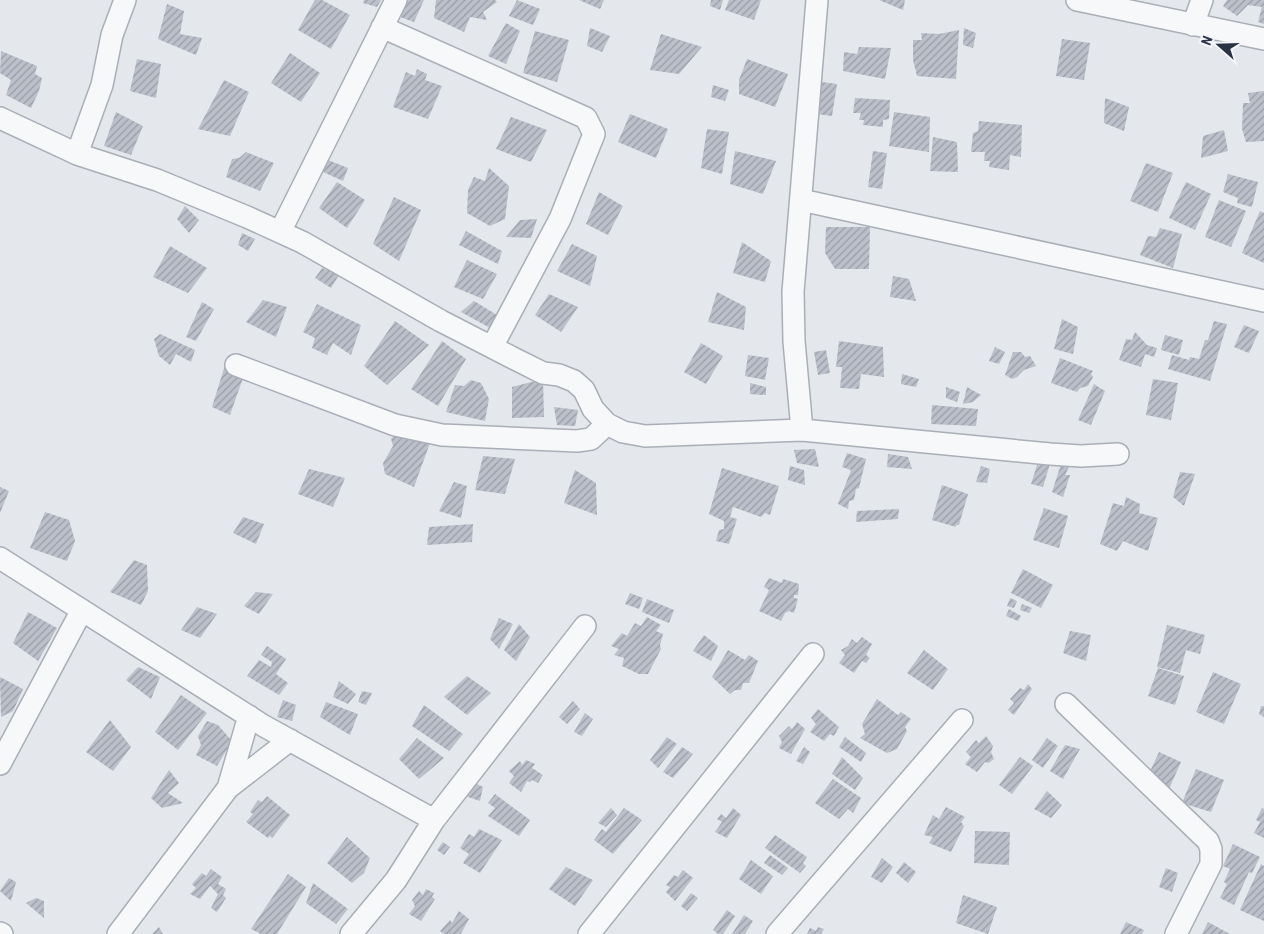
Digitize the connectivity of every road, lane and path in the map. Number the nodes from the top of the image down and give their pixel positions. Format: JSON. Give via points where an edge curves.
{"nodes":[{"id":1,"x":125,"y":0,"type":"edge"},
{"id":2,"x":396,"y":0,"type":"edge"},
{"id":3,"x":817,"y":0,"type":"edge"},
{"id":4,"x":1077,"y":0,"type":"edge"},
{"id":5,"x":1202,"y":0,"type":"edge"},
{"id":6,"x":1192,"y":25,"type":"junction"},
{"id":7,"x":382,"y":27,"type":"junction"},
{"id":8,"x":1264,"y":39,"type":"edge"},
{"id":9,"x":0,"y":118,"type":"edge"},
{"id":10,"x":77,"y":154,"type":"junction"},
{"id":11,"x":801,"y":200,"type":"junction"},
{"id":12,"x":280,"y":232,"type":"junction"},
{"id":13,"x":1264,"y":301,"type":"edge"},
{"id":14,"x":492,"y":347,"type":"junction"},
{"id":15,"x":236,"y":365,"type":"dead end"},
{"id":16,"x":607,"y":424,"type":"junction"},
{"id":17,"x":802,"y":430,"type":"junction"},
{"id":18,"x":1118,"y":454,"type":"dead end"},
{"id":19,"x":0,"y":558,"type":"edge"},
{"id":20,"x":82,"y":610,"type":"junction"},
{"id":21,"x":585,"y":626,"type":"dead end"},
{"id":22,"x":813,"y":654,"type":"dead end"},
{"id":23,"x":1066,"y":704,"type":"dead end"},
{"id":24,"x":249,"y":716,"type":"junction"},
{"id":25,"x":962,"y":720,"type":"dead end"},
{"id":26,"x":290,"y":740,"type":"junction"},
{"id":27,"x":1,"y":760,"type":"edge"},
{"id":28,"x":228,"y":788,"type":"junction"},
{"id":29,"x":434,"y":820,"type":"junction"},
{"id":30,"x":118,"y":934,"type":"edge"},
{"id":31,"x":351,"y":934,"type":"edge"},
{"id":32,"x":589,"y":934,"type":"edge"},
{"id":33,"x":777,"y":934,"type":"edge"},
{"id":34,"x":1176,"y":934,"type":"edge"}],
"edges":[{"from":1,"to":10,"type":"street","via":[[112,35],[102,85]]},
{"from":2,"to":7,"type":"street"},
{"from":3,"to":11,"type":"street"},
{"from":4,"to":6,"type":"street"},
{"from":5,"to":6,"type":"street"},
{"from":6,"to":8,"type":"street"},
{"from":7,"to":12,"type":"street"},
{"from":7,"to":14,"type":"street","via":[[586,118],[594,134],[560,219]]},
{"from":9,"to":10,"type":"street"},
{"from":10,"to":12,"type":"street","via":[[156,180]]},
{"from":11,"to":13,"type":"street"},
{"from":11,"to":17,"type":"street","via":[[793,292]]},
{"from":12,"to":14,"type":"street"},
{"from":14,"to":16,"type":"street","via":[[543,373],[574,381]]},
{"from":15,"to":16,"type":"street","via":[[395,425],[442,435],[577,441],[591,439]]},
{"from":16,"to":17,"type":"street","via":[[623,432],[645,436]]},
{"from":17,"to":18,"type":"street","via":[[1050,454]]},
{"from":19,"to":20,"type":"street"},
{"from":20,"to":24,"type":"street"},
{"from":20,"to":27,"type":"street"},
{"from":21,"to":29,"type":"street"},
{"from":22,"to":32,"type":"street"},
{"from":23,"to":34,"type":"street","via":[[1208,841],[1211,864]]},
{"from":24,"to":26,"type":"street"},
{"from":24,"to":28,"type":"street"},
{"from":25,"to":33,"type":"street"},
{"from":26,"to":28,"type":"street"},
{"from":26,"to":29,"type":"street"},
{"from":28,"to":30,"type":"street"},
{"from":29,"to":31,"type":"street","via":[[396,880]]}]}
